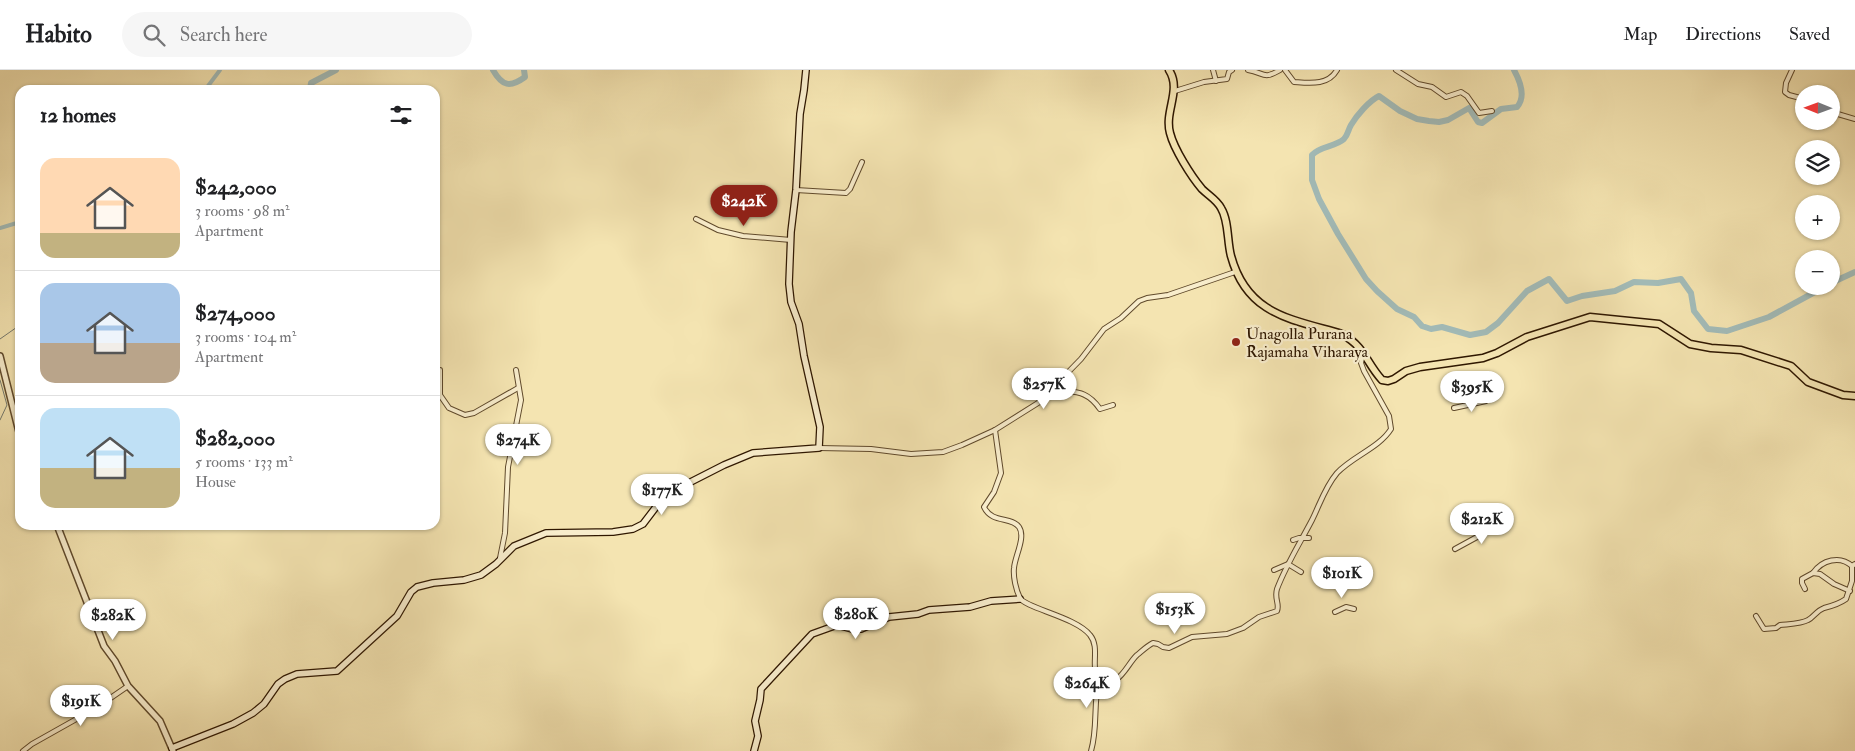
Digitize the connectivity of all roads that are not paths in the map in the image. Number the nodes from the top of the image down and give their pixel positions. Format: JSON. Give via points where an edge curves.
{"nodes":[{"id":1,"x":806,"y":70,"type":"edge"},
{"id":2,"x":1169,"y":70,"type":"edge"},
{"id":3,"x":1213,"y":70,"type":"edge"},
{"id":4,"x":1232,"y":70,"type":"edge"},
{"id":5,"x":1248,"y":70,"type":"edge"},
{"id":6,"x":1271,"y":70,"type":"edge"},
{"id":7,"x":1280,"y":70,"type":"edge"},
{"id":8,"x":1285,"y":70,"type":"edge"},
{"id":9,"x":1337,"y":70,"type":"edge"},
{"id":10,"x":1396,"y":70,"type":"edge"},
{"id":11,"x":1792,"y":70,"type":"edge"},
{"id":12,"x":1270,"y":76,"type":"junction"},
{"id":13,"x":1216,"y":81,"type":"junction"},
{"id":14,"x":1175,"y":91,"type":"junction"},
{"id":15,"x":1795,"y":97,"type":"edge"},
{"id":16,"x":1492,"y":112,"type":"dead end"},
{"id":17,"x":1840,"y":114,"type":"edge"},
{"id":18,"x":1855,"y":118,"type":"edge"},
{"id":19,"x":862,"y":162,"type":"dead end"},
{"id":20,"x":796,"y":190,"type":"junction"},
{"id":21,"x":696,"y":218,"type":"dead end"},
{"id":22,"x":791,"y":240,"type":"junction"},
{"id":23,"x":1235,"y":272,"type":"junction"},
{"id":24,"x":1364,"y":352,"type":"junction"},
{"id":25,"x":0,"y":356,"type":"edge"},
{"id":26,"x":440,"y":370,"type":"dead end"},
{"id":27,"x":516,"y":370,"type":"dead end"},
{"id":28,"x":518,"y":388,"type":"junction"},
{"id":29,"x":1053,"y":389,"type":"junction"},
{"id":30,"x":1855,"y":396,"type":"edge"},
{"id":31,"x":1486,"y":401,"type":"dead end"},
{"id":32,"x":1113,"y":405,"type":"dead end"},
{"id":33,"x":1454,"y":408,"type":"dead end"},
{"id":34,"x":15,"y":416,"type":"edge"},
{"id":35,"x":995,"y":430,"type":"junction"},
{"id":36,"x":819,"y":448,"type":"junction"},
{"id":37,"x":1499,"y":525,"type":"dead end"},
{"id":38,"x":59,"y":530,"type":"edge"},
{"id":39,"x":1302,"y":538,"type":"junction"},
{"id":40,"x":1309,"y":538,"type":"dead end"},
{"id":41,"x":1293,"y":540,"type":"dead end"},
{"id":42,"x":1455,"y":549,"type":"dead end"},
{"id":43,"x":499,"y":560,"type":"junction"},
{"id":44,"x":1288,"y":564,"type":"junction"},
{"id":45,"x":1854,"y":565,"type":"edge"},
{"id":46,"x":1274,"y":570,"type":"dead end"},
{"id":47,"x":1301,"y":572,"type":"dead end"},
{"id":48,"x":1813,"y":573,"type":"junction"},
{"id":49,"x":1853,"y":584,"type":"edge"},
{"id":50,"x":1805,"y":589,"type":"dead end"},
{"id":51,"x":1850,"y":591,"type":"junction"},
{"id":52,"x":1020,"y":599,"type":"junction"},
{"id":53,"x":1354,"y":609,"type":"dead end"},
{"id":54,"x":1335,"y":612,"type":"dead end"},
{"id":55,"x":1756,"y":616,"type":"dead end"},
{"id":56,"x":1099,"y":680,"type":"junction"},
{"id":57,"x":128,"y":686,"type":"junction"},
{"id":58,"x":172,"y":749,"type":"edge"},
{"id":59,"x":23,"y":751,"type":"edge"},
{"id":60,"x":754,"y":751,"type":"edge"},
{"id":61,"x":1091,"y":751,"type":"edge"}],
"edges":[{"from":1,"to":20,"type":"main road"},
{"from":2,"to":14,"type":"highway","via":[[1174,77]]},
{"from":3,"to":13,"type":"street"},
{"from":4,"to":13,"type":"street","via":[[1227,79]]},
{"from":5,"to":12,"type":"street"},
{"from":6,"to":12,"type":"street"},
{"from":7,"to":12,"type":"street"},
{"from":8,"to":9,"type":"street","via":[[1294,82],[1314,84],[1326,81]]},
{"from":10,"to":16,"type":"street","via":[[1446,97],[1461,92],[1478,113]]},
{"from":11,"to":15,"type":"street","via":[[1786,92]]},
{"from":13,"to":14,"type":"street"},
{"from":14,"to":23,"type":"highway","via":[[1168,120],[1170,134],[1201,187],[1221,208]]},
{"from":17,"to":18,"type":"street"},
{"from":19,"to":20,"type":"street","via":[[846,193]]},
{"from":20,"to":22,"type":"main road"},
{"from":21,"to":22,"type":"street","via":[[718,230],[742,236]]},
{"from":22,"to":36,"type":"main road","via":[[791,302],[799,324],[820,427]]},
{"from":23,"to":24,"type":"highway","via":[[1247,291],[1276,313],[1342,334]]},
{"from":23,"to":29,"type":"street","via":[[1168,295],[1139,301],[1104,329]]},
{"from":24,"to":30,"type":"highway","via":[[1377,375],[1388,381],[1420,367],[1483,358],[1527,337],[1590,316],[1658,324],[1690,344],[1740,350],[1766,358],[1791,366],[1808,382]]},
{"from":24,"to":39,"type":"street","via":[[1361,363],[1389,416],[1391,429],[1386,438],[1338,472],[1324,491]]},
{"from":25,"to":34,"type":"street"},
{"from":26,"to":28,"type":"street","via":[[440,396],[449,408],[464,415],[474,413]]},
{"from":27,"to":28,"type":"street"},
{"from":28,"to":43,"type":"street","via":[[521,400],[508,467],[506,533]]},
{"from":29,"to":32,"type":"street","via":[[1085,394],[1100,409]]},
{"from":29,"to":35,"type":"street","via":[[1038,403]]},
{"from":31,"to":33,"type":"street"},
{"from":35,"to":36,"type":"street","via":[[953,449],[935,453]]},
{"from":35,"to":52,"type":"street","via":[[1001,473],[984,507],[993,517],[1012,522],[1020,529],[1014,581]]},
{"from":36,"to":43,"type":"main road","via":[[753,453],[671,492],[643,524],[634,529],[546,533],[514,546]]},
{"from":37,"to":42,"type":"street"},
{"from":38,"to":57,"type":"street","via":[[104,646]]},
{"from":39,"to":40,"type":"street"},
{"from":39,"to":41,"type":"street"},
{"from":39,"to":44,"type":"street"},
{"from":43,"to":58,"type":"main road","via":[[480,575],[417,587],[396,616],[336,671],[297,674],[285,679],[253,713]]},
{"from":44,"to":46,"type":"street"},
{"from":44,"to":47,"type":"street"},
{"from":44,"to":56,"type":"street","via":[[1275,596],[1279,607],[1277,611],[1227,634],[1192,637],[1168,648],[1153,643],[1135,656],[1125,672],[1115,680]]},
{"from":45,"to":48,"type":"street","via":[[1834,559]]},
{"from":45,"to":49,"type":"street"},
{"from":48,"to":50,"type":"street","via":[[1802,579]]},
{"from":48,"to":51,"type":"street"},
{"from":49,"to":51,"type":"street"},
{"from":51,"to":55,"type":"street","via":[[1839,604],[1814,613],[1806,622],[1764,628]]},
{"from":52,"to":56,"type":"street","via":[[1075,623],[1089,633],[1095,645],[1095,668]]},
{"from":52,"to":60,"type":"main road","via":[[890,617],[861,629],[837,625],[812,634],[761,689]]},
{"from":53,"to":54,"type":"street"},
{"from":56,"to":61,"type":"street"},
{"from":57,"to":58,"type":"street","via":[[160,721]]},
{"from":57,"to":59,"type":"street"}]}
